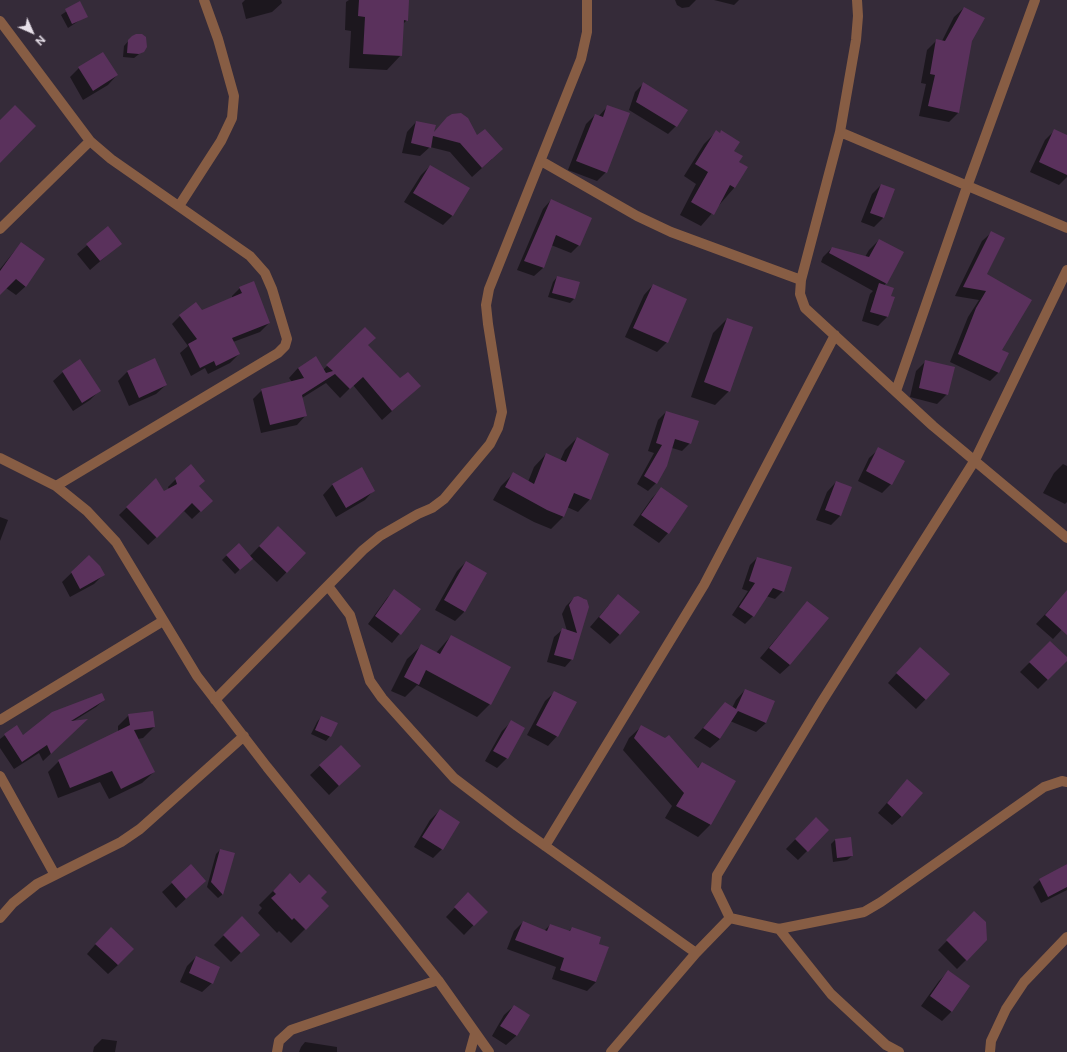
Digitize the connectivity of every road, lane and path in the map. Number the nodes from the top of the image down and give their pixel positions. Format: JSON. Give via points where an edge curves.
{"nodes":[{"id":1,"x":204,"y":0,"type":"edge"},
{"id":2,"x":586,"y":0,"type":"edge"},
{"id":3,"x":857,"y":0,"type":"edge"},
{"id":4,"x":1035,"y":0,"type":"edge"},
{"id":5,"x":0,"y":21,"type":"edge"},
{"id":6,"x":840,"y":132,"type":"junction"},
{"id":7,"x":90,"y":141,"type":"junction"},
{"id":8,"x":542,"y":161,"type":"junction"},
{"id":9,"x":968,"y":184,"type":"junction"},
{"id":10,"x":179,"y":206,"type":"junction"},
{"id":11,"x":1067,"y":228,"type":"edge"},
{"id":12,"x":0,"y":229,"type":"edge"},
{"id":13,"x":1067,"y":270,"type":"edge"},
{"id":14,"x":801,"y":280,"type":"junction"},
{"id":15,"x":835,"y":335,"type":"junction"},
{"id":16,"x":896,"y":391,"type":"junction"},
{"id":17,"x":0,"y":458,"type":"edge"},
{"id":18,"x":975,"y":460,"type":"junction"},
{"id":19,"x":56,"y":486,"type":"junction"},
{"id":20,"x":1067,"y":538,"type":"edge"},
{"id":21,"x":328,"y":586,"type":"junction"},
{"id":22,"x":164,"y":621,"type":"junction"},
{"id":23,"x":215,"y":700,"type":"junction"},
{"id":24,"x":0,"y":720,"type":"edge"},
{"id":25,"x":244,"y":736,"type":"junction"},
{"id":26,"x":0,"y":776,"type":"edge"},
{"id":27,"x":1067,"y":782,"type":"edge"},
{"id":28,"x":545,"y":846,"type":"junction"},
{"id":29,"x":55,"y":875,"type":"junction"},
{"id":30,"x":0,"y":918,"type":"edge"},
{"id":31,"x":730,"y":918,"type":"junction"},
{"id":32,"x":779,"y":929,"type":"junction"},
{"id":33,"x":1067,"y":937,"type":"edge"},
{"id":34,"x":696,"y":953,"type":"junction"},
{"id":35,"x":438,"y":980,"type":"junction"},
{"id":36,"x":475,"y":1034,"type":"junction"},
{"id":37,"x":277,"y":1052,"type":"edge"},
{"id":38,"x":470,"y":1052,"type":"edge"},
{"id":39,"x":489,"y":1052,"type":"edge"},
{"id":40,"x":611,"y":1052,"type":"edge"},
{"id":41,"x":899,"y":1052,"type":"edge"},
{"id":42,"x":990,"y":1052,"type":"edge"}],
"edges":[{"from":1,"to":10,"type":"street","via":[[218,38],[234,96],[232,118],[221,141]]},
{"from":2,"to":8,"type":"street","via":[[587,32],[581,59]]},
{"from":3,"to":6,"type":"street","via":[[856,40]]},
{"from":4,"to":9,"type":"street"},
{"from":5,"to":7,"type":"street"},
{"from":6,"to":9,"type":"street"},
{"from":6,"to":14,"type":"street"},
{"from":7,"to":10,"type":"street","via":[[111,159]]},
{"from":7,"to":12,"type":"street"},
{"from":8,"to":14,"type":"street","via":[[637,216],[671,232]]},
{"from":8,"to":21,"type":"street","via":[[489,289],[486,305],[502,412],[493,439],[444,499],[380,536]]},
{"from":9,"to":11,"type":"street"},
{"from":9,"to":16,"type":"street"},
{"from":10,"to":19,"type":"street","via":[[250,256],[265,272],[287,339],[285,346],[278,353]]},
{"from":13,"to":18,"type":"street"},
{"from":14,"to":15,"type":"street","via":[[800,294],[805,308]]},
{"from":15,"to":16,"type":"street"},
{"from":15,"to":28,"type":"street","via":[[704,585]]},
{"from":16,"to":18,"type":"street"},
{"from":17,"to":19,"type":"street"},
{"from":18,"to":20,"type":"street"},
{"from":18,"to":31,"type":"street","via":[[821,703],[717,875],[716,889]]},
{"from":19,"to":22,"type":"street","via":[[87,511],[116,542]]},
{"from":21,"to":23,"type":"street"},
{"from":21,"to":28,"type":"street","via":[[350,615],[370,681],[382,698],[454,778]]},
{"from":22,"to":23,"type":"street","via":[[197,676]]},
{"from":22,"to":24,"type":"street"},
{"from":23,"to":25,"type":"street"},
{"from":25,"to":29,"type":"street","via":[[140,829],[121,842]]},
{"from":25,"to":35,"type":"street"},
{"from":26,"to":29,"type":"street"},
{"from":27,"to":32,"type":"street","via":[[1044,787],[864,912]]},
{"from":28,"to":34,"type":"street"},
{"from":29,"to":30,"type":"street","via":[[37,884],[13,903]]},
{"from":31,"to":32,"type":"street"},
{"from":31,"to":34,"type":"street"},
{"from":32,"to":41,"type":"street","via":[[831,994],[886,1045]]},
{"from":33,"to":42,"type":"street","via":[[1024,982],[1010,1002],[991,1041]]},
{"from":34,"to":40,"type":"street"},
{"from":35,"to":36,"type":"street"},
{"from":35,"to":37,"type":"street","via":[[291,1030],[279,1041]]},
{"from":36,"to":38,"type":"street"},
{"from":36,"to":39,"type":"street"}]}
